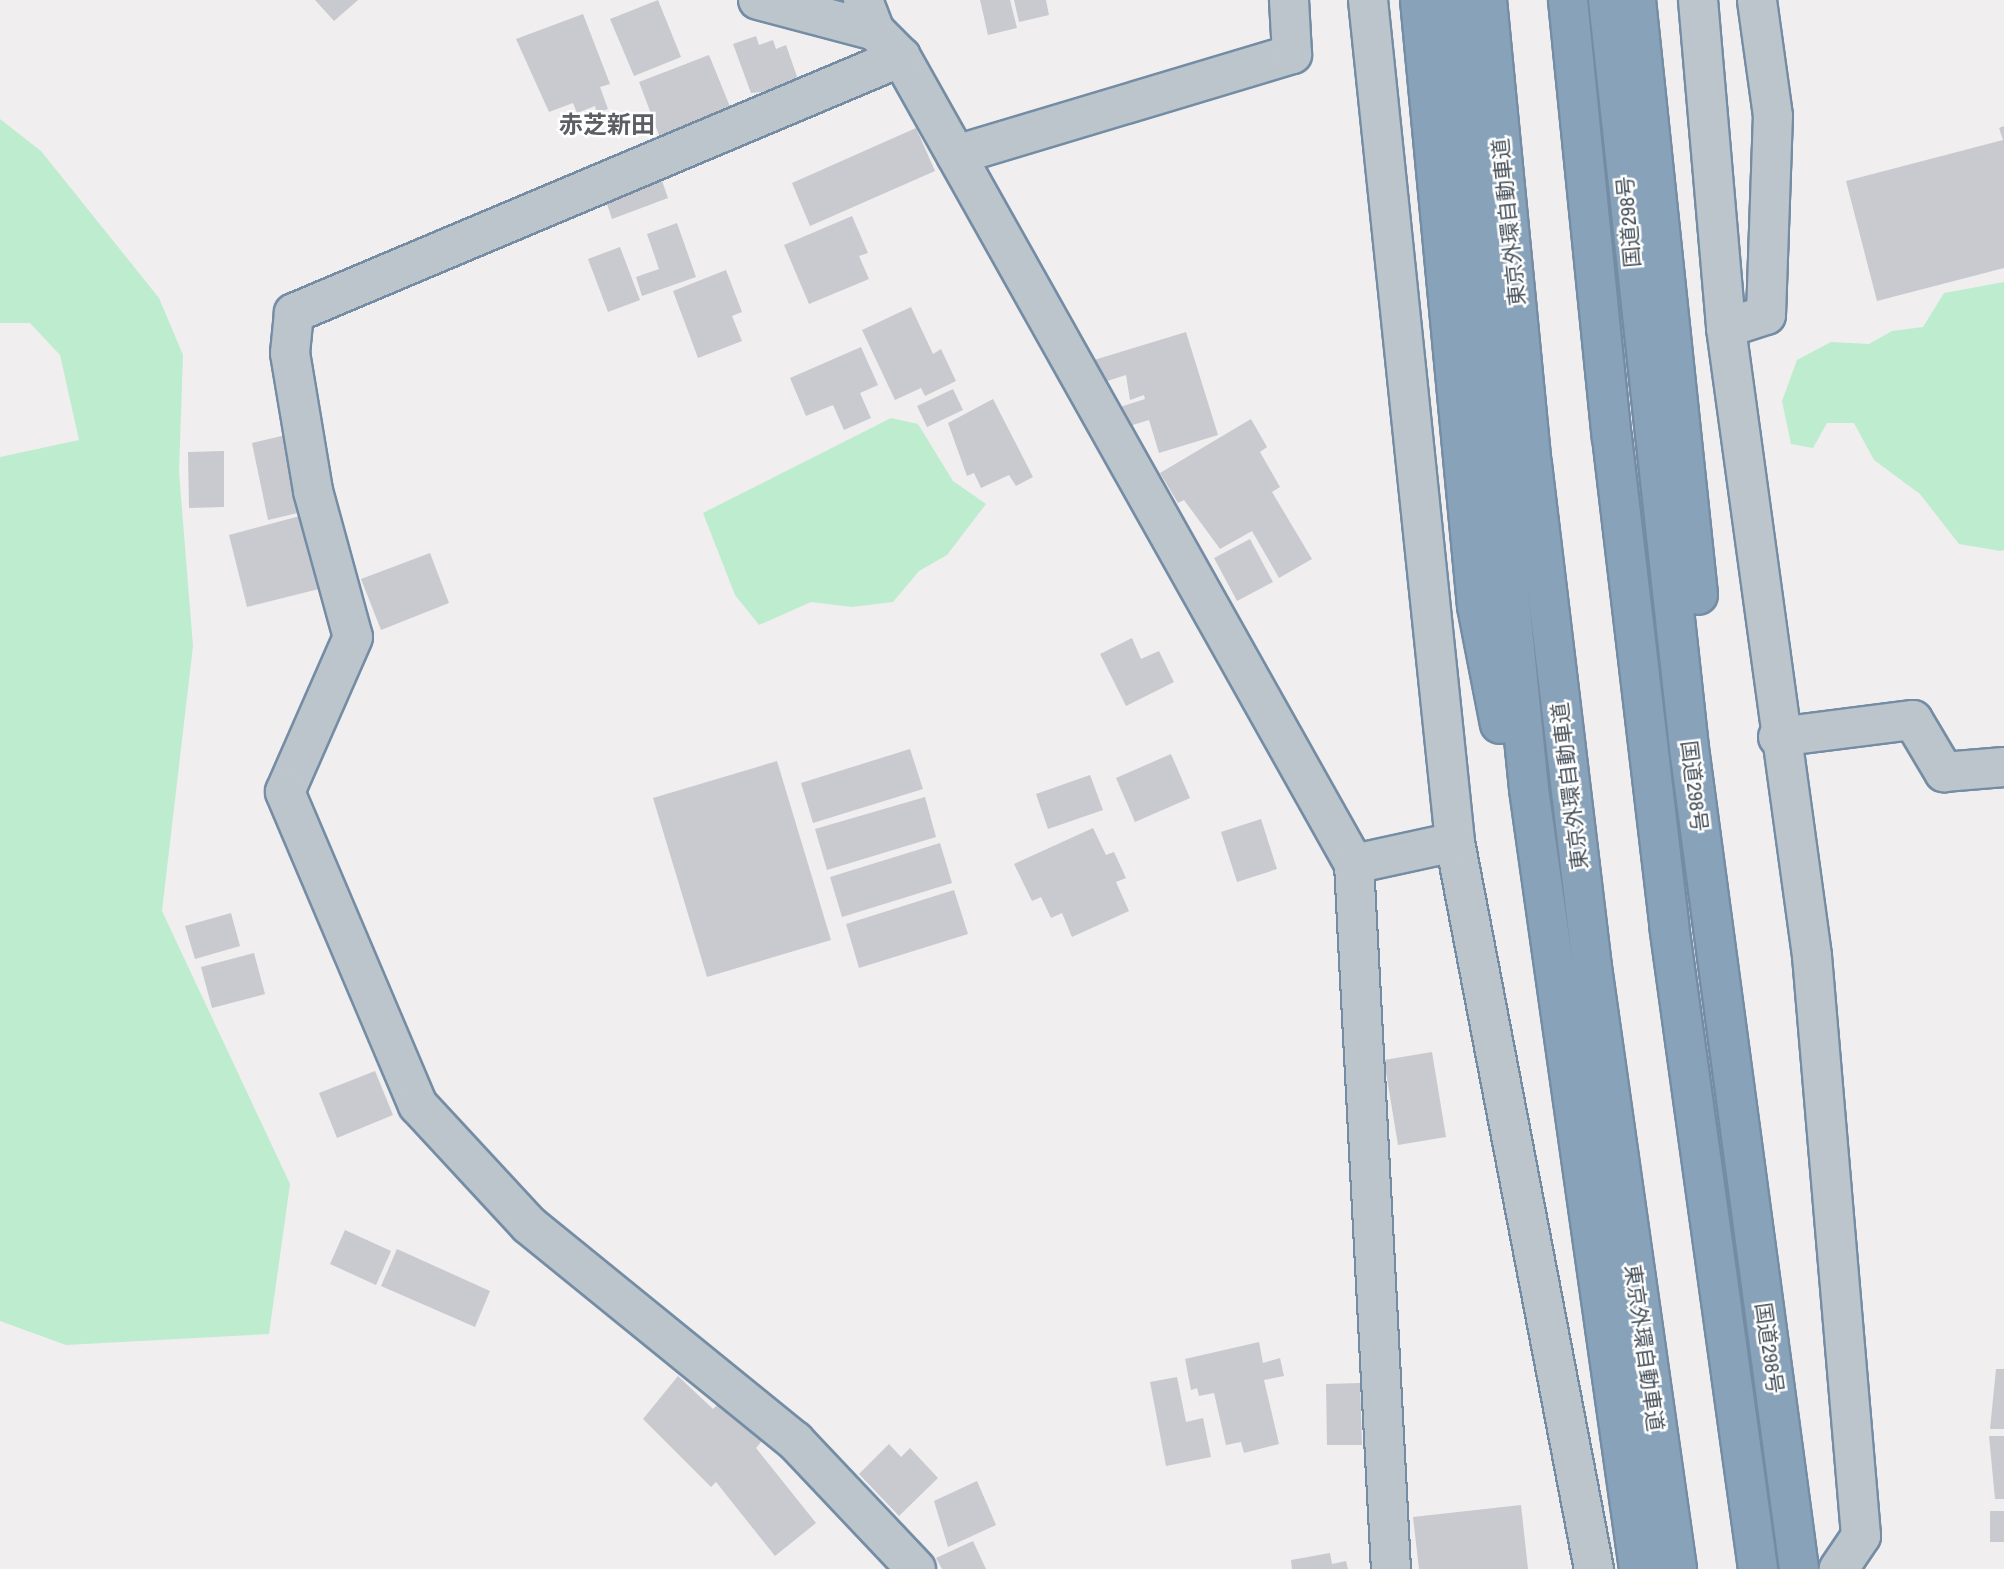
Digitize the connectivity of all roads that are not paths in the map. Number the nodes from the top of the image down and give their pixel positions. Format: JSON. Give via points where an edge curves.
{"nodes":[{"id":1,"x":758,"y":0,"type":"edge"},
{"id":2,"x":1289,"y":0,"type":"edge"},
{"id":3,"x":1368,"y":0,"type":"edge"},
{"id":4,"x":1420,"y":0,"type":"edge"},
{"id":5,"x":1450,"y":0,"type":"edge"},
{"id":6,"x":1487,"y":0,"type":"edge"},
{"id":7,"x":1568,"y":0,"type":"edge"},
{"id":8,"x":1608,"y":0,"type":"edge"},
{"id":9,"x":1636,"y":0,"type":"edge"},
{"id":10,"x":1698,"y":0,"type":"edge"},
{"id":11,"x":1757,"y":0,"type":"edge"},
{"id":12,"x":873,"y":18,"type":"edge"},
{"id":13,"x":956,"y":155,"type":"junction"},
{"id":14,"x":1726,"y":328,"type":"junction"},
{"id":15,"x":1778,"y":737,"type":"junction"},
{"id":16,"x":2004,"y":767,"type":"edge"},
{"id":17,"x":1455,"y":842,"type":"junction"},
{"id":18,"x":1354,"y":864,"type":"junction"},
{"id":19,"x":1566,"y":1060,"type":"junction"},
{"id":20,"x":1766,"y":1322,"type":"junction"},
{"id":21,"x":916,"y":1569,"type":"edge"},
{"id":22,"x":1391,"y":1569,"type":"edge"},
{"id":23,"x":1594,"y":1569,"type":"edge"},
{"id":24,"x":1639,"y":1569,"type":"edge"},
{"id":25,"x":1677,"y":1569,"type":"edge"},
{"id":26,"x":1758,"y":1569,"type":"edge"},
{"id":27,"x":1799,"y":1569,"type":"edge"},
{"id":28,"x":1839,"y":1569,"type":"edge"}],
"edges":[{"from":1,"to":12,"type":"street"},
{"from":2,"to":13,"type":"street","via":[[1292,54]]},
{"from":3,"to":17,"type":"street"},
{"from":4,"to":19,"type":"highway","via":[[1477,606]]},
{"from":5,"to":19,"type":"highway","via":[[1529,789]]},
{"from":6,"to":25,"type":"highway","name":"東京外環自動車道","via":[[1532,464],[1591,967]]},
{"from":7,"to":26,"type":"highway","via":[[1612,437],[1670,925]]},
{"from":8,"to":20,"type":"highway","name":"国道298号","via":[[1689,748]]},
{"from":9,"to":20,"type":"highway","via":[[1743,1006]]},
{"from":10,"to":14,"type":"street"},
{"from":11,"to":14,"type":"street","via":[[1773,116],[1766,316]]},
{"from":12,"to":13,"type":"street"},
{"from":12,"to":21,"type":"street","via":[[294,313],[290,353],[313,491],[353,637],[285,792],[418,1105],[529,1225],[795,1441]]},
{"from":13,"to":18,"type":"street"},
{"from":14,"to":15,"type":"street"},
{"from":15,"to":16,"type":"street","via":[[1913,720],[1944,772]]},
{"from":15,"to":28,"type":"street","via":[[1812,956],[1861,1536]]},
{"from":17,"to":18,"type":"street"},
{"from":17,"to":23,"type":"street"},
{"from":18,"to":22,"type":"street"},
{"from":19,"to":24,"type":"highway"},
{"from":20,"to":27,"type":"highway","name":"国道298号"}]}
